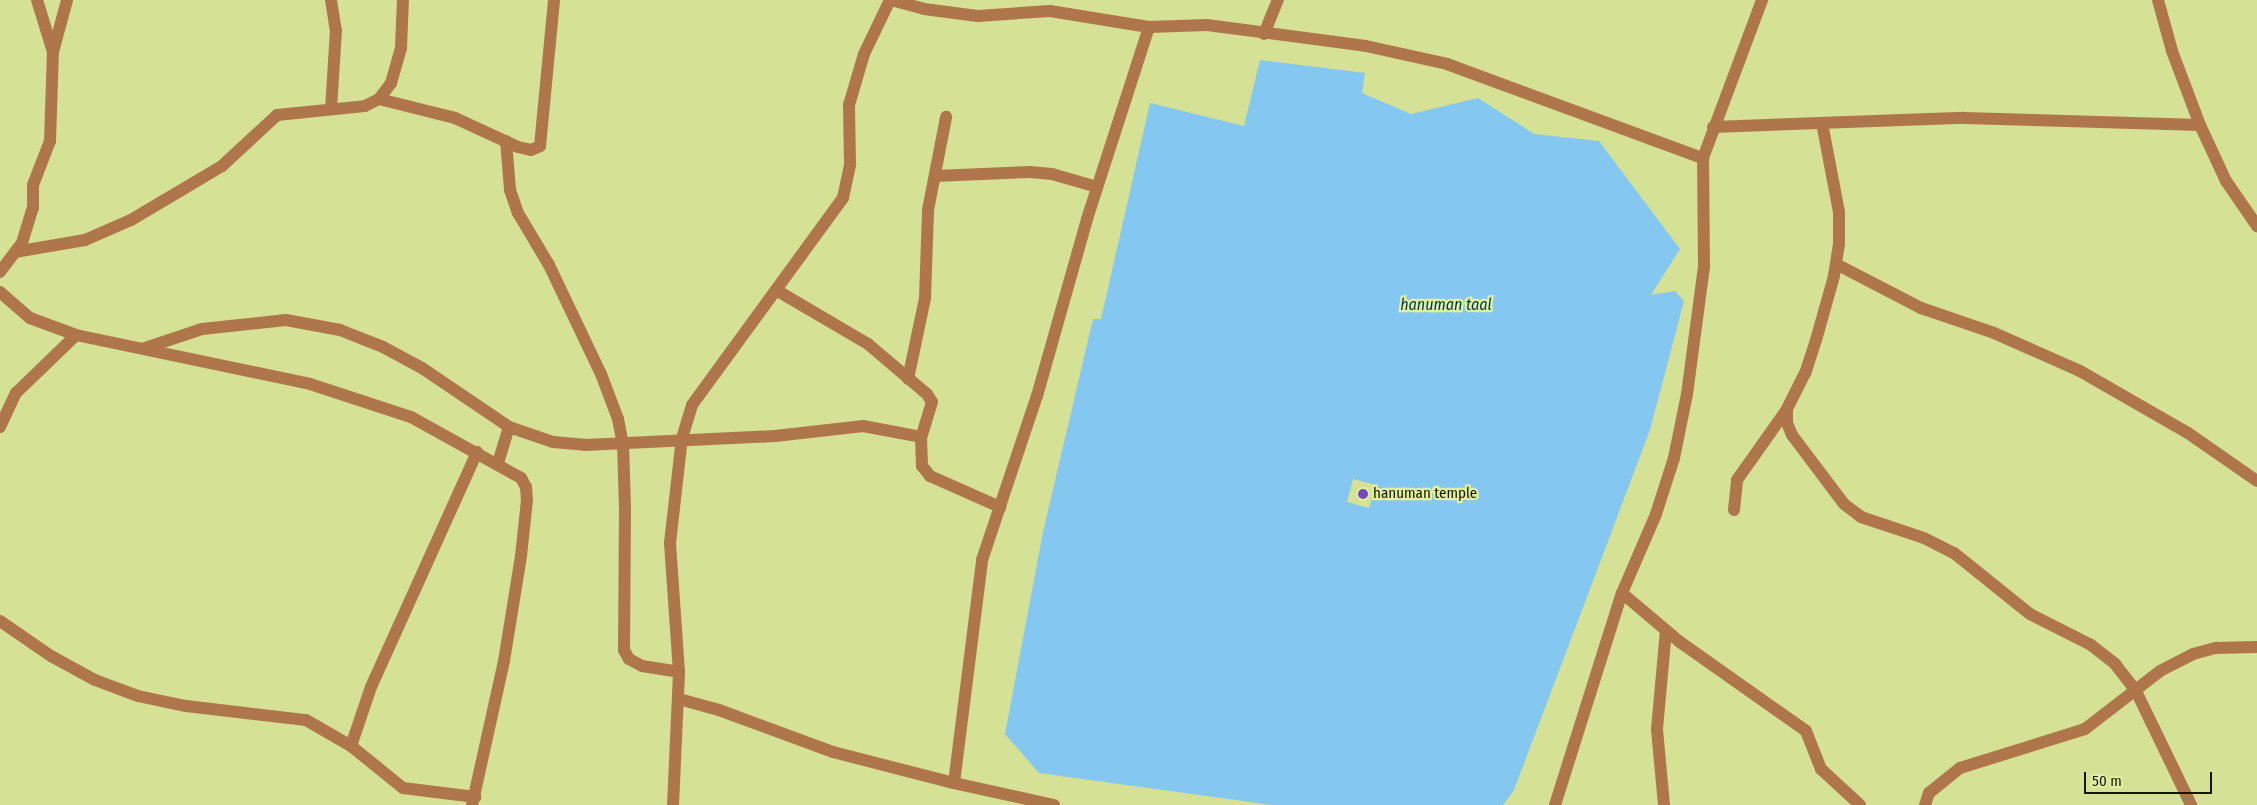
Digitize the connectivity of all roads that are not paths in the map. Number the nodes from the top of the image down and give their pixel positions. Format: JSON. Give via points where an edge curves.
{"nodes":[{"id":1,"x":37,"y":0,"type":"edge"},
{"id":2,"x":67,"y":0,"type":"edge"},
{"id":3,"x":331,"y":0,"type":"edge"},
{"id":4,"x":403,"y":0,"type":"edge"},
{"id":5,"x":554,"y":0,"type":"edge"},
{"id":6,"x":890,"y":0,"type":"edge"},
{"id":7,"x":1278,"y":0,"type":"edge"},
{"id":8,"x":1762,"y":0,"type":"edge"},
{"id":9,"x":2158,"y":0,"type":"edge"},
{"id":10,"x":925,"y":5,"type":"edge"},
{"id":11,"x":1149,"y":27,"type":"junction"},
{"id":12,"x":1264,"y":34,"type":"junction"},
{"id":13,"x":53,"y":52,"type":"junction"},
{"id":14,"x":379,"y":99,"type":"junction"},
{"id":15,"x":331,"y":109,"type":"junction"},
{"id":16,"x":946,"y":117,"type":"dead end"},
{"id":17,"x":1822,"y":123,"type":"junction"},
{"id":18,"x":2200,"y":125,"type":"junction"},
{"id":19,"x":1713,"y":127,"type":"junction"},
{"id":20,"x":506,"y":141,"type":"junction"},
{"id":21,"x":1703,"y":158,"type":"junction"},
{"id":22,"x":935,"y":176,"type":"junction"},
{"id":23,"x":1098,"y":187,"type":"junction"},
{"id":24,"x":2257,"y":226,"type":"edge"},
{"id":25,"x":15,"y":252,"type":"junction"},
{"id":26,"x":1836,"y":264,"type":"junction"},
{"id":27,"x":0,"y":272,"type":"edge"},
{"id":28,"x":776,"y":290,"type":"junction"},
{"id":29,"x":0,"y":292,"type":"edge"},
{"id":30,"x":76,"y":335,"type":"junction"},
{"id":31,"x":145,"y":348,"type":"junction"},
{"id":32,"x":908,"y":379,"type":"junction"},
{"id":33,"x":1787,"y":409,"type":"junction"},
{"id":34,"x":0,"y":426,"type":"edge"},
{"id":35,"x":509,"y":427,"type":"junction"},
{"id":36,"x":921,"y":437,"type":"junction"},
{"id":37,"x":682,"y":438,"type":"junction"},
{"id":38,"x":622,"y":444,"type":"junction"},
{"id":39,"x":477,"y":452,"type":"junction"},
{"id":40,"x":498,"y":463,"type":"junction"},
{"id":41,"x":2257,"y":481,"type":"edge"},
{"id":42,"x":1000,"y":506,"type":"junction"},
{"id":43,"x":1734,"y":510,"type":"dead end"},
{"id":44,"x":1622,"y":593,"type":"junction"},
{"id":45,"x":0,"y":621,"type":"edge"},
{"id":46,"x":1666,"y":630,"type":"junction"},
{"id":47,"x":2257,"y":647,"type":"edge"},
{"id":48,"x":679,"y":672,"type":"junction"},
{"id":49,"x":2136,"y":691,"type":"junction"},
{"id":50,"x":678,"y":699,"type":"junction"},
{"id":51,"x":351,"y":746,"type":"junction"},
{"id":52,"x":954,"y":783,"type":"junction"},
{"id":53,"x":1002,"y":799,"type":"edge"},
{"id":54,"x":474,"y":801,"type":"edge"},
{"id":55,"x":673,"y":805,"type":"edge"},
{"id":56,"x":1054,"y":805,"type":"edge"},
{"id":57,"x":1555,"y":805,"type":"edge"},
{"id":58,"x":1664,"y":805,"type":"edge"},
{"id":59,"x":1860,"y":805,"type":"edge"},
{"id":60,"x":1925,"y":805,"type":"edge"},
{"id":61,"x":2191,"y":805,"type":"edge"}],
"edges":[{"from":1,"to":13,"type":"street"},
{"from":2,"to":13,"type":"street"},
{"from":3,"to":15,"type":"street","via":[[336,30]]},
{"from":4,"to":14,"type":"street","via":[[401,47],[391,83]]},
{"from":5,"to":20,"type":"street","via":[[540,146],[530,150]]},
{"from":6,"to":10,"type":"street"},
{"from":6,"to":28,"type":"street","via":[[864,54],[849,105],[850,164],[843,198]]},
{"from":7,"to":12,"type":"street"},
{"from":8,"to":19,"type":"street"},
{"from":9,"to":18,"type":"street","via":[[2172,51]]},
{"from":10,"to":11,"type":"street","via":[[978,16],[1050,11]]},
{"from":11,"to":12,"type":"street","via":[[1208,25]]},
{"from":11,"to":23,"type":"street"},
{"from":12,"to":21,"type":"street","via":[[1366,46],[1447,64]]},
{"from":13,"to":25,"type":"street","via":[[50,141],[33,184],[33,208],[22,243]]},
{"from":14,"to":15,"type":"street","via":[[365,106]]},
{"from":14,"to":20,"type":"street","via":[[455,118]]},
{"from":15,"to":25,"type":"street","via":[[278,115],[222,166],[131,220],[85,240]]},
{"from":16,"to":22,"type":"street"},
{"from":17,"to":18,"type":"street","via":[[1964,118]]},
{"from":17,"to":19,"type":"street"},
{"from":17,"to":26,"type":"street","via":[[1839,212]]},
{"from":18,"to":24,"type":"street","via":[[2226,181]]},
{"from":19,"to":21,"type":"street"},
{"from":20,"to":38,"type":"street","via":[[510,190],[518,213],[549,265],[601,374],[618,419]]},
{"from":21,"to":44,"type":"street","via":[[1704,266],[1687,394],[1674,458],[1656,514]]},
{"from":22,"to":23,"type":"street","via":[[1030,172],[1052,174]]},
{"from":22,"to":32,"type":"street","via":[[928,210],[925,298]]},
{"from":23,"to":42,"type":"street","via":[[1038,396]]},
{"from":25,"to":27,"type":"street"},
{"from":26,"to":33,"type":"street","via":[[1805,374]]},
{"from":26,"to":41,"type":"street","via":[[1921,308],[1994,333],[2080,371],[2188,433]]},
{"from":28,"to":32,"type":"street","via":[[868,344]]},
{"from":28,"to":37,"type":"street","via":[[692,405]]},
{"from":29,"to":30,"type":"street","via":[[30,318]]},
{"from":30,"to":31,"type":"street"},
{"from":30,"to":34,"type":"street","via":[[16,393]]},
{"from":31,"to":35,"type":"street","via":[[202,329],[286,320],[340,330],[383,347],[422,368]]},
{"from":31,"to":39,"type":"street","via":[[310,384],[412,417]]},
{"from":32,"to":36,"type":"street","via":[[932,402]]},
{"from":33,"to":43,"type":"street","via":[[1737,480]]},
{"from":33,"to":49,"type":"street","via":[[1787,423],[1792,435],[1844,504],[1861,517],[1924,538],[1954,553],[2030,614],[2091,645],[2115,664]]},
{"from":35,"to":38,"type":"street","via":[[553,442]]},
{"from":35,"to":40,"type":"street"},
{"from":36,"to":37,"type":"street","via":[[863,426],[775,436]]},
{"from":36,"to":42,"type":"street","via":[[920,457],[930,476]]},
{"from":37,"to":38,"type":"street"},
{"from":37,"to":48,"type":"street","via":[[670,543]]},
{"from":38,"to":48,"type":"street","via":[[624,650],[629,659],[642,666]]},
{"from":39,"to":40,"type":"street"},
{"from":39,"to":51,"type":"street","via":[[371,687]]},
{"from":40,"to":54,"type":"street","via":[[521,478],[527,500],[510,630]]},
{"from":42,"to":52,"type":"street","via":[[982,560]]},
{"from":44,"to":46,"type":"street"},
{"from":44,"to":57,"type":"street"},
{"from":45,"to":51,"type":"street","via":[[51,656],[95,680],[138,696],[186,706],[306,720]]},
{"from":46,"to":58,"type":"street","via":[[1657,729]]},
{"from":46,"to":59,"type":"street","via":[[1806,732],[1821,769]]},
{"from":47,"to":49,"type":"street","via":[[2216,648],[2192,654],[2160,671]]},
{"from":48,"to":50,"type":"street"},
{"from":49,"to":60,"type":"street","via":[[2085,729],[1960,768],[1929,793]]},
{"from":49,"to":61,"type":"street"},
{"from":50,"to":52,"type":"street","via":[[719,710],[833,752]]},
{"from":50,"to":55,"type":"street"},
{"from":51,"to":54,"type":"street","via":[[402,788]]},
{"from":52,"to":53,"type":"street"},
{"from":53,"to":56,"type":"street"}]}
